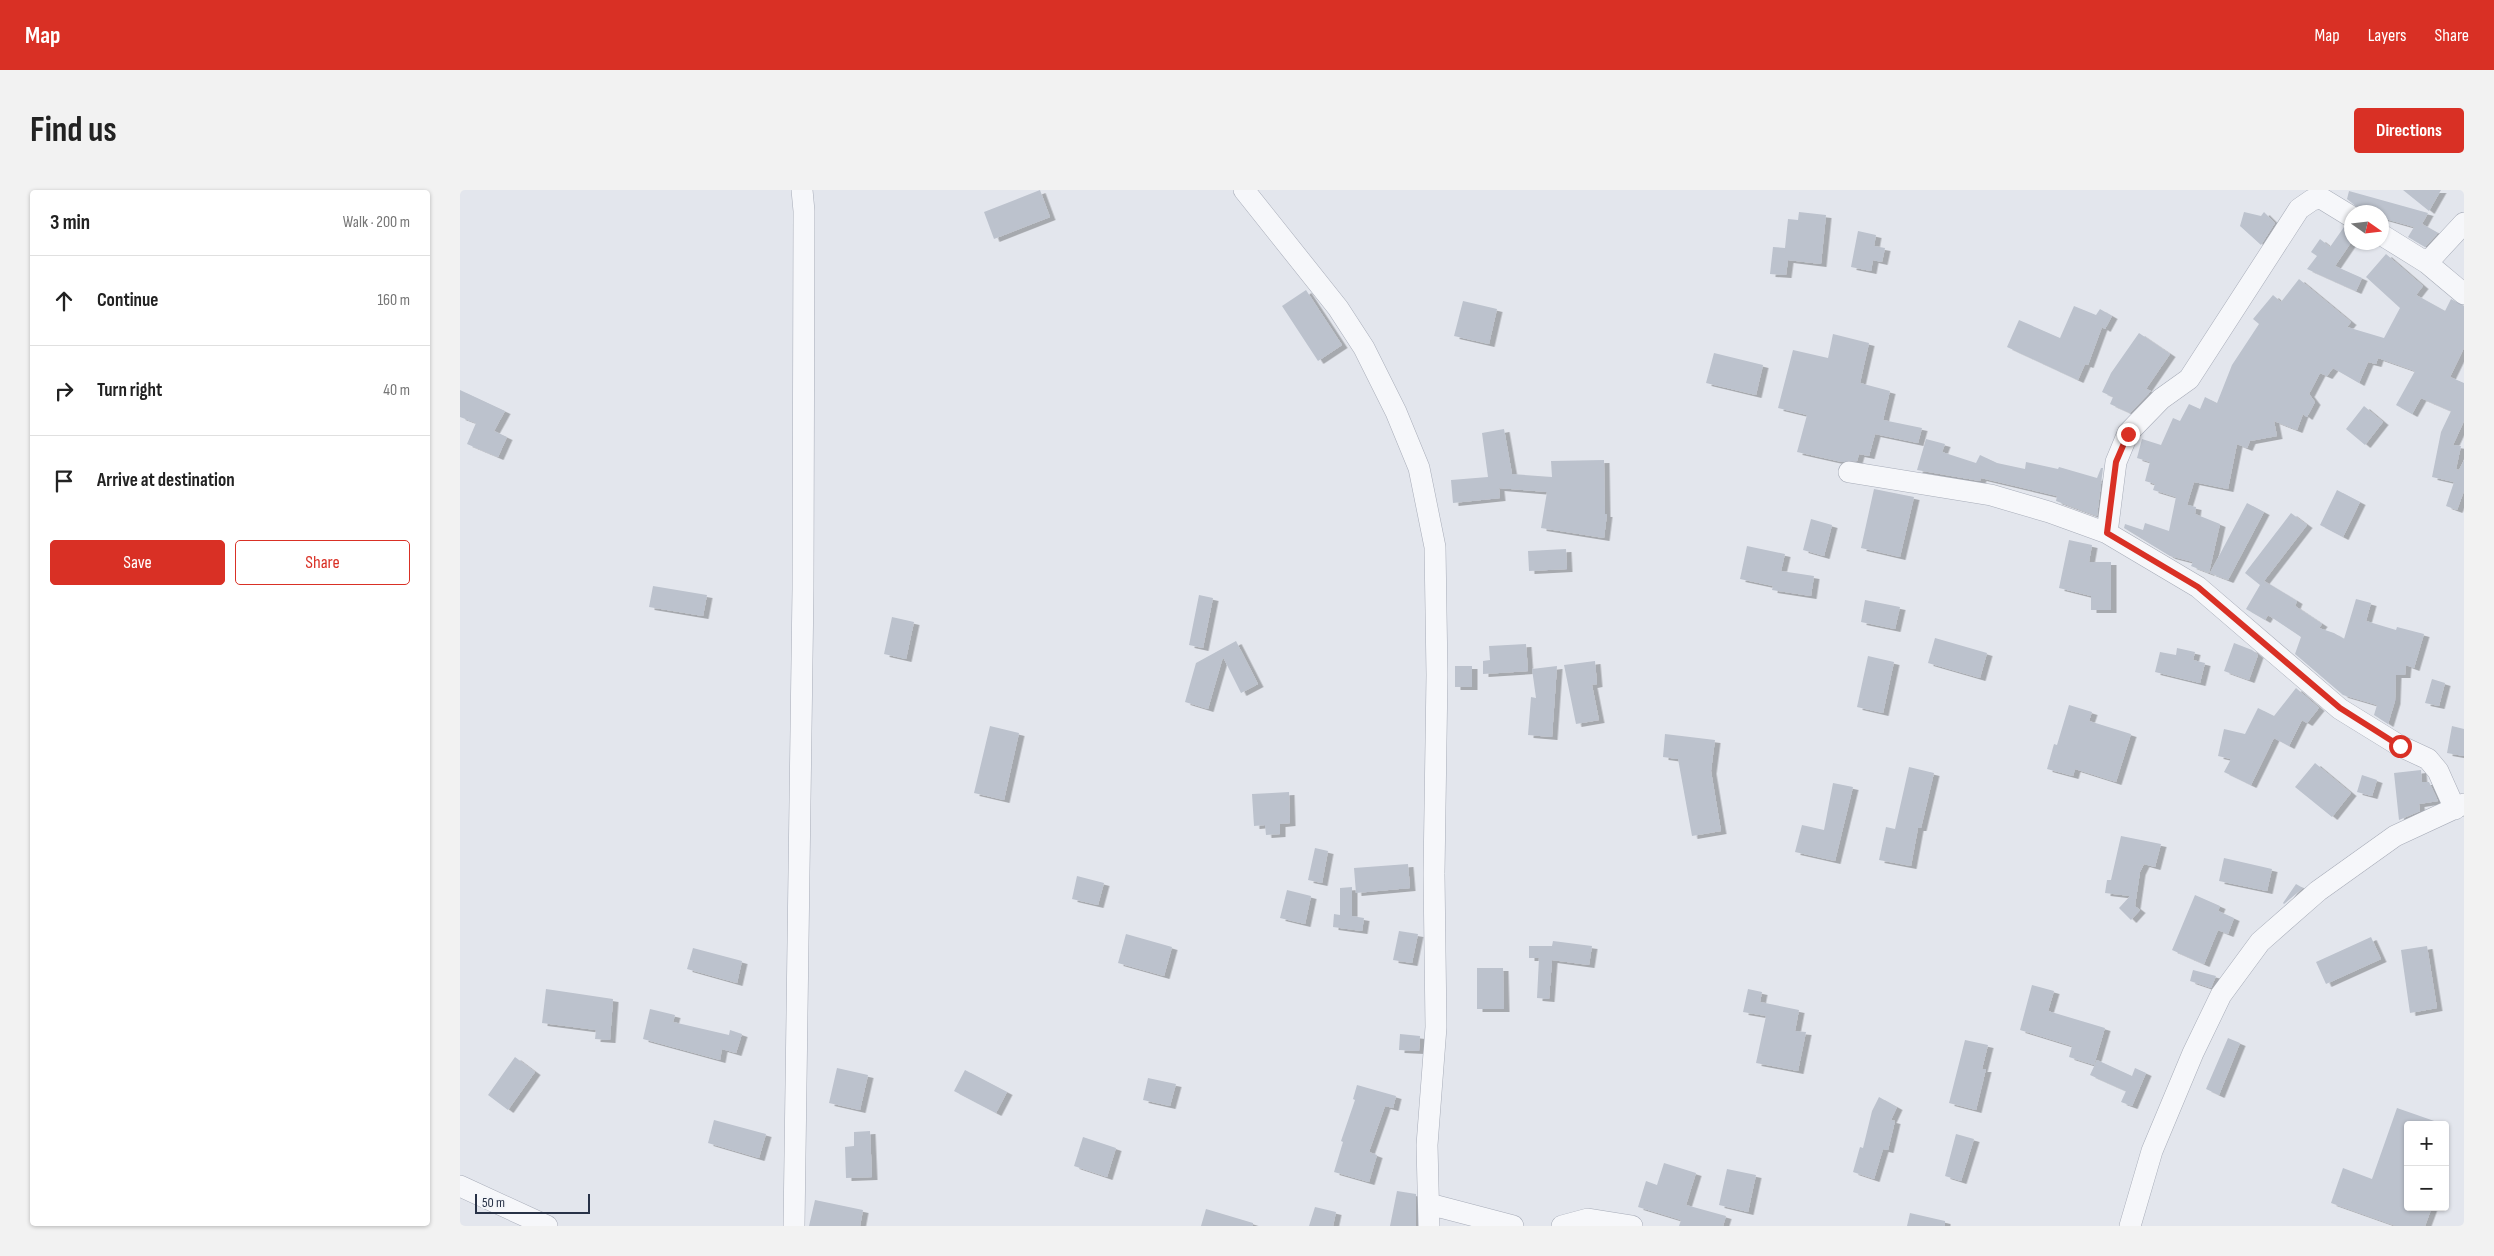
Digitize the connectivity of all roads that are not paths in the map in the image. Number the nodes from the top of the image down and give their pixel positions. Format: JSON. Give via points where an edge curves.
{"nodes":[{"id":1,"x":802,"y":190,"type":"edge"},
{"id":2,"x":1244,"y":190,"type":"edge"},
{"id":3,"x":2344,"y":212,"type":"edge"},
{"id":4,"x":2464,"y":223,"type":"edge"},
{"id":5,"x":2389,"y":240,"type":"edge"},
{"id":6,"x":2427,"y":264,"type":"junction"},
{"id":7,"x":2464,"y":294,"type":"edge"},
{"id":8,"x":1849,"y":472,"type":"dead end"},
{"id":9,"x":2107,"y":533,"type":"junction"},
{"id":10,"x":2459,"y":806,"type":"edge"},
{"id":11,"x":460,"y":1186,"type":"edge"},
{"id":12,"x":1429,"y":1204,"type":"junction"},
{"id":13,"x":547,"y":1226,"type":"edge"},
{"id":14,"x":794,"y":1226,"type":"edge"},
{"id":15,"x":1429,"y":1226,"type":"edge"},
{"id":16,"x":1513,"y":1226,"type":"edge"},
{"id":17,"x":1562,"y":1226,"type":"edge"},
{"id":18,"x":1632,"y":1226,"type":"edge"},
{"id":19,"x":2130,"y":1226,"type":"edge"}],
"edges":[{"from":1,"to":14,"type":"street","via":[[803,579]]},
{"from":2,"to":12,"type":"street","via":[[1338,308],[1364,348],[1419,468],[1435,547],[1436,1027],[1427,1145]]},
{"from":3,"to":9,"type":"street","via":[[2321,198],[2299,209],[2189,379],[2161,399],[2128,434],[2116,462]]},
{"from":4,"to":6,"type":"street"},
{"from":5,"to":6,"type":"street"},
{"from":6,"to":7,"type":"street"},
{"from":8,"to":9,"type":"street","via":[[1991,495]]},
{"from":9,"to":10,"type":"street","via":[[2198,587],[2340,708],[2400,746],[2428,759]]},
{"from":10,"to":19,"type":"street","via":[[2395,836],[2318,891],[2260,942],[2221,994],[2192,1053],[2152,1151]]},
{"from":11,"to":13,"type":"street"},
{"from":12,"to":15,"type":"street"},
{"from":12,"to":16,"type":"street"},
{"from":17,"to":18,"type":"street","via":[[1588,1219]]}]}
